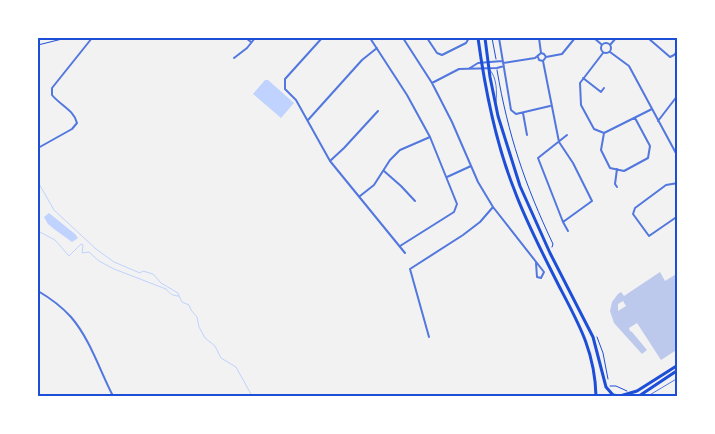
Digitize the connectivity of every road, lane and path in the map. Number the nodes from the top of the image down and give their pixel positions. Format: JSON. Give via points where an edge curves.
{"nodes":[{"id":1,"x":66,"y":38,"type":"edge"},
{"id":2,"x":92,"y":38,"type":"edge"},
{"id":3,"x":246,"y":38,"type":"edge"},
{"id":4,"x":255,"y":38,"type":"edge"},
{"id":5,"x":322,"y":38,"type":"edge"},
{"id":6,"x":370,"y":38,"type":"edge"},
{"id":7,"x":403,"y":38,"type":"edge"},
{"id":8,"x":427,"y":38,"type":"edge"},
{"id":9,"x":469,"y":38,"type":"edge"},
{"id":10,"x":478,"y":38,"type":"edge"},
{"id":11,"x":485,"y":38,"type":"edge"},
{"id":12,"x":492,"y":38,"type":"edge"},
{"id":13,"x":499,"y":38,"type":"edge"},
{"id":14,"x":539,"y":38,"type":"edge"},
{"id":15,"x":575,"y":38,"type":"edge"},
{"id":16,"x":594,"y":38,"type":"edge"},
{"id":17,"x":616,"y":38,"type":"edge"},
{"id":18,"x":648,"y":38,"type":"edge"},
{"id":19,"x":251,"y":42,"type":"junction"},
{"id":20,"x":38,"y":44,"type":"edge"},
{"id":21,"x":610,"y":44,"type":"junction"},
{"id":22,"x":602,"y":45,"type":"junction"},
{"id":23,"x":377,"y":48,"type":"junction"},
{"id":24,"x":678,"y":50,"type":"edge"},
{"id":25,"x":603,"y":52,"type":"junction"},
{"id":26,"x":610,"y":52,"type":"junction"},
{"id":27,"x":541,"y":53,"type":"junction"},
{"id":28,"x":538,"y":57,"type":"junction"},
{"id":29,"x":546,"y":57,"type":"junction"},
{"id":30,"x":234,"y":58,"type":"dead end"},
{"id":31,"x":496,"y":60,"type":"junction"},
{"id":32,"x":543,"y":61,"type":"junction"},
{"id":33,"x":488,"y":62,"type":"junction"},
{"id":34,"x":481,"y":63,"type":"junction"},
{"id":35,"x":503,"y":63,"type":"junction"},
{"id":36,"x":470,"y":68,"type":"junction"},
{"id":37,"x":486,"y":68,"type":"junction"},
{"id":38,"x":497,"y":68,"type":"junction"},
{"id":39,"x":583,"y":78,"type":"junction"},
{"id":40,"x":432,"y":83,"type":"junction"},
{"id":41,"x":604,"y":88,"type":"dead end"},
{"id":42,"x":678,"y":95,"type":"edge"},
{"id":43,"x":551,"y":106,"type":"junction"},
{"id":44,"x":652,"y":108,"type":"junction"},
{"id":45,"x":378,"y":111,"type":"dead end"},
{"id":46,"x":523,"y":112,"type":"junction"},
{"id":47,"x":634,"y":117,"type":"junction"},
{"id":48,"x":308,"y":120,"type":"junction"},
{"id":49,"x":658,"y":120,"type":"junction"},
{"id":50,"x":604,"y":133,"type":"junction"},
{"id":51,"x":527,"y":135,"type":"dead end"},
{"id":52,"x":567,"y":135,"type":"dead end"},
{"id":53,"x":430,"y":137,"type":"junction"},
{"id":54,"x":559,"y":142,"type":"junction"},
{"id":55,"x":38,"y":148,"type":"edge"},
{"id":56,"x":678,"y":157,"type":"edge"},
{"id":57,"x":330,"y":161,"type":"junction"},
{"id":58,"x":471,"y":166,"type":"junction"},
{"id":59,"x":617,"y":169,"type":"junction"},
{"id":60,"x":384,"y":171,"type":"junction"},
{"id":61,"x":447,"y":177,"type":"junction"},
{"id":62,"x":678,"y":183,"type":"edge"},
{"id":63,"x":617,"y":187,"type":"dead end"},
{"id":64,"x":360,"y":196,"type":"junction"},
{"id":65,"x":415,"y":201,"type":"dead end"},
{"id":66,"x":493,"y":207,"type":"junction"},
{"id":67,"x":678,"y":216,"type":"edge"},
{"id":68,"x":563,"y":222,"type":"junction"},
{"id":69,"x":568,"y":230,"type":"dead end"},
{"id":70,"x":400,"y":246,"type":"junction"},
{"id":71,"x":551,"y":250,"type":"dead end"},
{"id":72,"x":405,"y":253,"type":"dead end"},
{"id":73,"x":536,"y":263,"type":"junction"},
{"id":74,"x":38,"y":291,"type":"edge"},
{"id":75,"x":429,"y":337,"type":"dead end"},
{"id":76,"x":678,"y":365,"type":"edge"},
{"id":77,"x":678,"y":370,"type":"edge"},
{"id":78,"x":678,"y":378,"type":"edge"},
{"id":79,"x":613,"y":394,"type":"junction"},
{"id":80,"x":113,"y":396,"type":"edge"},
{"id":81,"x":596,"y":396,"type":"edge"},
{"id":82,"x":603,"y":396,"type":"edge"},
{"id":83,"x":620,"y":396,"type":"edge"},
{"id":84,"x":639,"y":396,"type":"edge"},
{"id":85,"x":648,"y":396,"type":"edge"}],
"edges":[{"from":1,"to":20,"type":"path"},
{"from":2,"to":55,"type":"street","via":[[52,88],[52,95],[76,117],[77,123]]},
{"from":3,"to":19,"type":"street"},
{"from":4,"to":19,"type":"street"},
{"from":5,"to":48,"type":"street","via":[[284,84]]},
{"from":6,"to":23,"type":"street"},
{"from":7,"to":40,"type":"street"},
{"from":8,"to":9,"type":"street","via":[[436,53],[442,55],[466,43]]},
{"from":10,"to":34,"type":"main road"},
{"from":11,"to":33,"type":"main road"},
{"from":12,"to":31,"type":"path"},
{"from":13,"to":35,"type":"street"},
{"from":14,"to":27,"type":"street"},
{"from":15,"to":29,"type":"street","via":[[562,54]]},
{"from":16,"to":22,"type":"street"},
{"from":17,"to":21,"type":"street"},
{"from":18,"to":24,"type":"street","via":[[670,56]]},
{"from":19,"to":30,"type":"street"},
{"from":21,"to":22,"type":"street"},
{"from":21,"to":26,"type":"street"},
{"from":22,"to":25,"type":"street"},
{"from":23,"to":48,"type":"street","via":[[362,60]]},
{"from":23,"to":53,"type":"street"},
{"from":25,"to":26,"type":"street"},
{"from":25,"to":39,"type":"street"},
{"from":26,"to":44,"type":"street","via":[[629,66]]},
{"from":27,"to":28,"type":"street"},
{"from":27,"to":29,"type":"street"},
{"from":28,"to":32,"type":"street"},
{"from":28,"to":35,"type":"street"},
{"from":29,"to":32,"type":"street"},
{"from":31,"to":33,"type":"street"},
{"from":31,"to":35,"type":"street"},
{"from":32,"to":43,"type":"street"},
{"from":33,"to":34,"type":"street"},
{"from":33,"to":37,"type":"main road"},
{"from":34,"to":36,"type":"street"},
{"from":34,"to":37,"type":"main road"},
{"from":35,"to":38,"type":"street"},
{"from":35,"to":46,"type":"street","via":[[511,110],[516,114]]},
{"from":36,"to":37,"type":"street"},
{"from":36,"to":40,"type":"street"},
{"from":37,"to":38,"type":"street"},
{"from":37,"to":79,"type":"main road","via":[[520,186],[593,337],[606,387]]},
{"from":37,"to":81,"type":"main road","via":[[497,138],[514,190],[585,337],[592,360]]},
{"from":38,"to":71,"type":"path","via":[[517,158],[553,244]]},
{"from":39,"to":41,"type":"street","via":[[601,92]]},
{"from":39,"to":50,"type":"street","via":[[580,83],[581,105],[594,129]]},
{"from":40,"to":58,"type":"street"},
{"from":42,"to":49,"type":"street"},
{"from":43,"to":46,"type":"street"},
{"from":43,"to":54,"type":"street"},
{"from":44,"to":47,"type":"street"},
{"from":44,"to":49,"type":"street"},
{"from":45,"to":57,"type":"street"},
{"from":46,"to":51,"type":"street"},
{"from":47,"to":50,"type":"street"},
{"from":47,"to":59,"type":"street","via":[[650,146],[648,158],[624,171]]},
{"from":48,"to":57,"type":"street"},
{"from":49,"to":56,"type":"street"},
{"from":50,"to":59,"type":"street","via":[[601,150],[610,168]]},
{"from":52,"to":54,"type":"street"},
{"from":53,"to":60,"type":"street","via":[[400,150]]},
{"from":53,"to":61,"type":"street"},
{"from":54,"to":68,"type":"street","via":[[538,158]]},
{"from":54,"to":68,"type":"street","via":[[592,201]]},
{"from":57,"to":64,"type":"street"},
{"from":58,"to":61,"type":"street"},
{"from":58,"to":66,"type":"street"},
{"from":59,"to":63,"type":"street"},
{"from":60,"to":64,"type":"street"},
{"from":60,"to":65,"type":"street"},
{"from":61,"to":70,"type":"street","via":[[457,209]]},
{"from":62,"to":67,"type":"street","via":[[666,185],[635,208],[633,214],[649,236]]},
{"from":64,"to":70,"type":"street"},
{"from":66,"to":73,"type":"street"},
{"from":66,"to":75,"type":"street","via":[[469,231],[410,269]]},
{"from":68,"to":69,"type":"street"},
{"from":70,"to":72,"type":"street"},
{"from":73,"to":73,"type":"street","via":[[537,277],[541,278],[544,272]]},
{"from":74,"to":80,"type":"street","via":[[71,317]]},
{"from":76,"to":83,"type":"main road","via":[[637,392]]},
{"from":77,"to":84,"type":"main road"},
{"from":78,"to":85,"type":"lane"},
{"from":79,"to":82,"type":"main road"},
{"from":79,"to":83,"type":"main road"}]}
